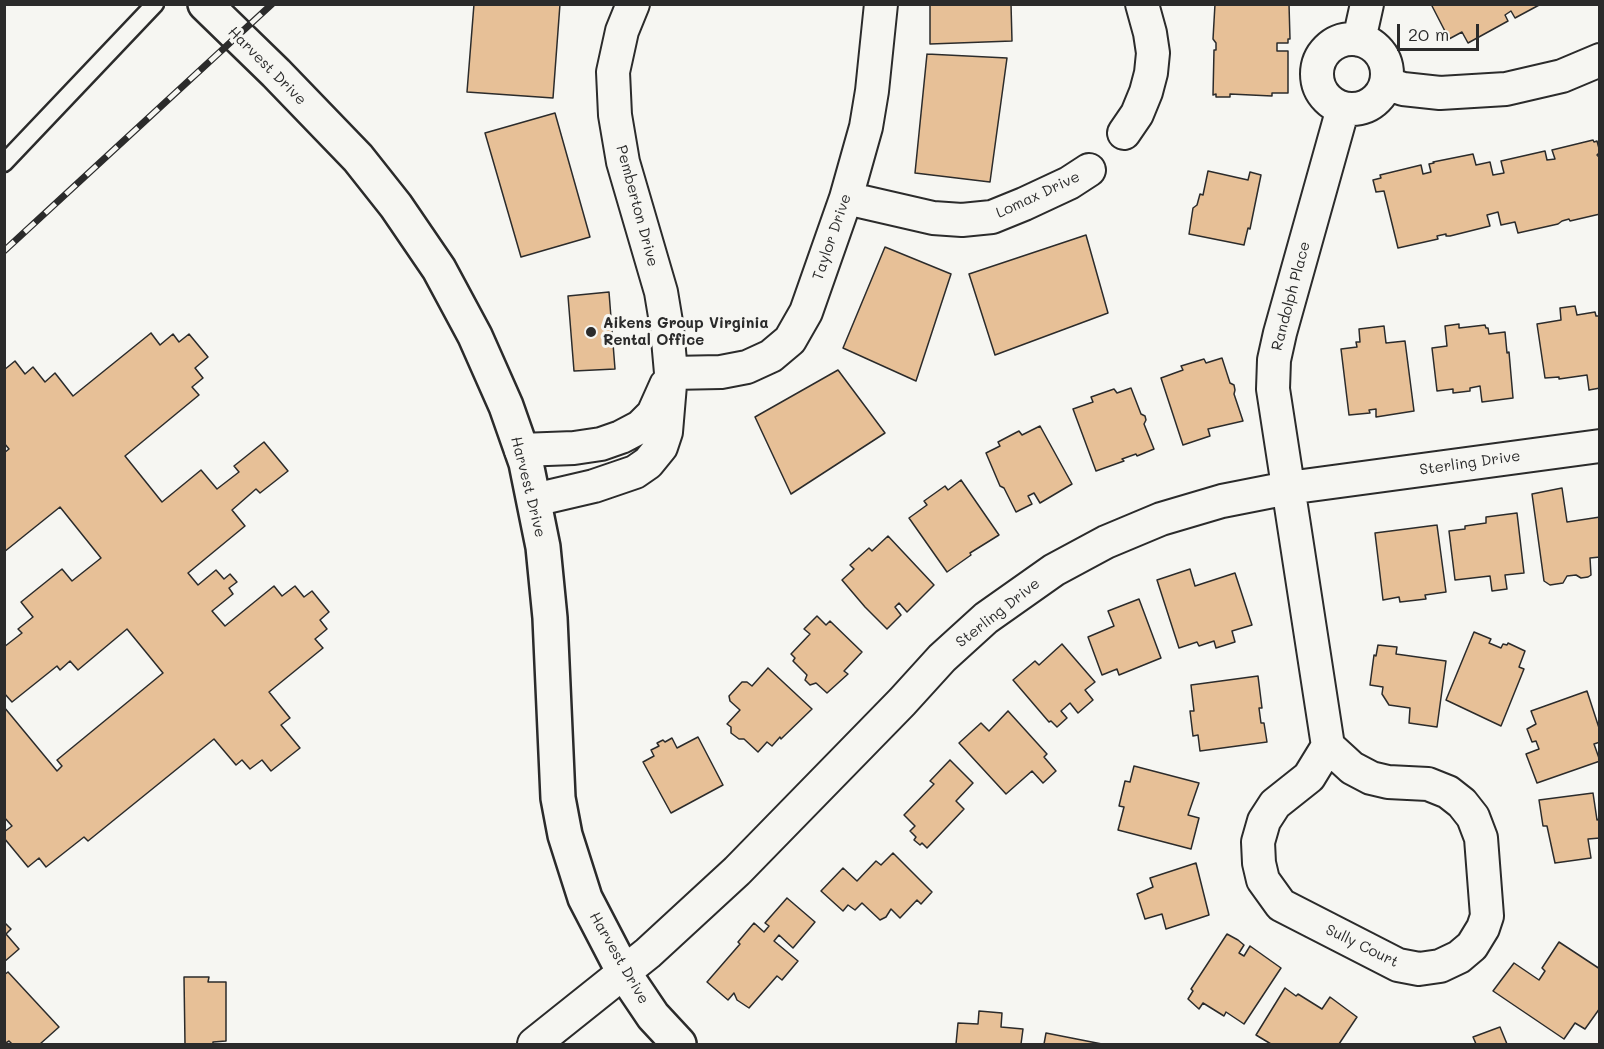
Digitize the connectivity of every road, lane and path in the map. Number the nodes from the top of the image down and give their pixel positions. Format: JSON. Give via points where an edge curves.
{"nodes":[{"id":1,"x":155,"y":4,"type":"edge"},
{"id":2,"x":205,"y":4,"type":"edge"},
{"id":3,"x":633,"y":4,"type":"edge"},
{"id":4,"x":881,"y":4,"type":"edge"},
{"id":5,"x":1142,"y":4,"type":"edge"},
{"id":6,"x":1367,"y":4,"type":"edge"},
{"id":7,"x":1359,"y":40,"type":"junction"},
{"id":8,"x":1599,"y":60,"type":"edge"},
{"id":9,"x":1386,"y":83,"type":"junction"},
{"id":10,"x":1343,"y":108,"type":"junction"},
{"id":11,"x":1124,"y":134,"type":"dead end"},
{"id":12,"x":4,"y":163,"type":"edge"},
{"id":13,"x":1089,"y":170,"type":"dead end"},
{"id":14,"x":846,"y":198,"type":"junction"},
{"id":15,"x":671,"y":373,"type":"junction"},
{"id":16,"x":1599,"y":446,"type":"edge"},
{"id":17,"x":521,"y":450,"type":"junction"},
{"id":18,"x":1288,"y":488,"type":"junction"},
{"id":19,"x":534,"y":500,"type":"junction"},
{"id":20,"x":1328,"y":746,"type":"junction"},
{"id":21,"x":624,"y":972,"type":"junction"},
{"id":22,"x":534,"y":1044,"type":"edge"},
{"id":23,"x":679,"y":1044,"type":"edge"}],
"edges":[{"from":1,"to":12,"type":"lane"},
{"from":2,"to":17,"type":"street","name":"Harvest Drive","via":[[358,158],[396,206],[449,285],[506,406]]},
{"from":3,"to":15,"type":"street","name":"Pemberton Drive","via":[[613,72],[615,115],[623,162],[661,292]]},
{"from":4,"to":14,"type":"street","name":"Taylor Drive","via":[[866,127]]},
{"from":5,"to":11,"type":"street","via":[[1153,53],[1151,73],[1137,114]]},
{"from":6,"to":7,"type":"street"},
{"from":7,"to":9,"type":"street","via":[[1378,51],[1387,72]]},
{"from":7,"to":10,"type":"street","via":[[1336,43],[1326,50],[1317,72],[1323,95]]},
{"from":8,"to":9,"type":"street","via":[[1562,76],[1495,90],[1440,93]]},
{"from":9,"to":10,"type":"street","via":[[1374,102],[1353,110]]},
{"from":10,"to":18,"type":"street","name":"Randolph Place","via":[[1275,360],[1273,389]]},
{"from":13,"to":14,"type":"street","name":"Lomax Drive","via":[[992,217],[962,220],[921,216]]},
{"from":14,"to":15,"type":"street","name":"Taylor Drive","via":[[806,312],[790,340],[771,356],[747,367],[722,372]]},
{"from":15,"to":17,"type":"street","name":"Pemberton Drive","via":[[652,414],[640,427],[621,437],[574,448]]},
{"from":15,"to":19,"type":"street","name":"Pemberton Drive","via":[[666,432],[661,447],[648,463],[610,481]]},
{"from":16,"to":18,"type":"street","name":"Sterling Drive"},
{"from":17,"to":19,"type":"street","name":"Harvest Drive"},
{"from":18,"to":20,"type":"street"},
{"from":18,"to":21,"type":"street","name":"Sterling Drive","via":[[1222,501],[1161,519],[1106,542],[1054,570],[987,618],[942,658],[737,871]]},
{"from":19,"to":21,"type":"street","name":"Harvest Drive","via":[[550,618],[558,798],[564,835],[585,898]]},
{"from":20,"to":20,"type":"street","name":"Sully Court","via":[[1309,777],[1275,804],[1264,821],[1258,842],[1263,880],[1281,905],[1398,965],[1419,969],[1440,966],[1459,957],[1472,946],[1487,916],[1481,838],[1473,817],[1448,792],[1428,784],[1371,778],[1352,768]]},
{"from":21,"to":22,"type":"street","name":"Sterling Drive"},
{"from":21,"to":23,"type":"street","name":"Harvest Drive","via":[[653,1016]]}]}
